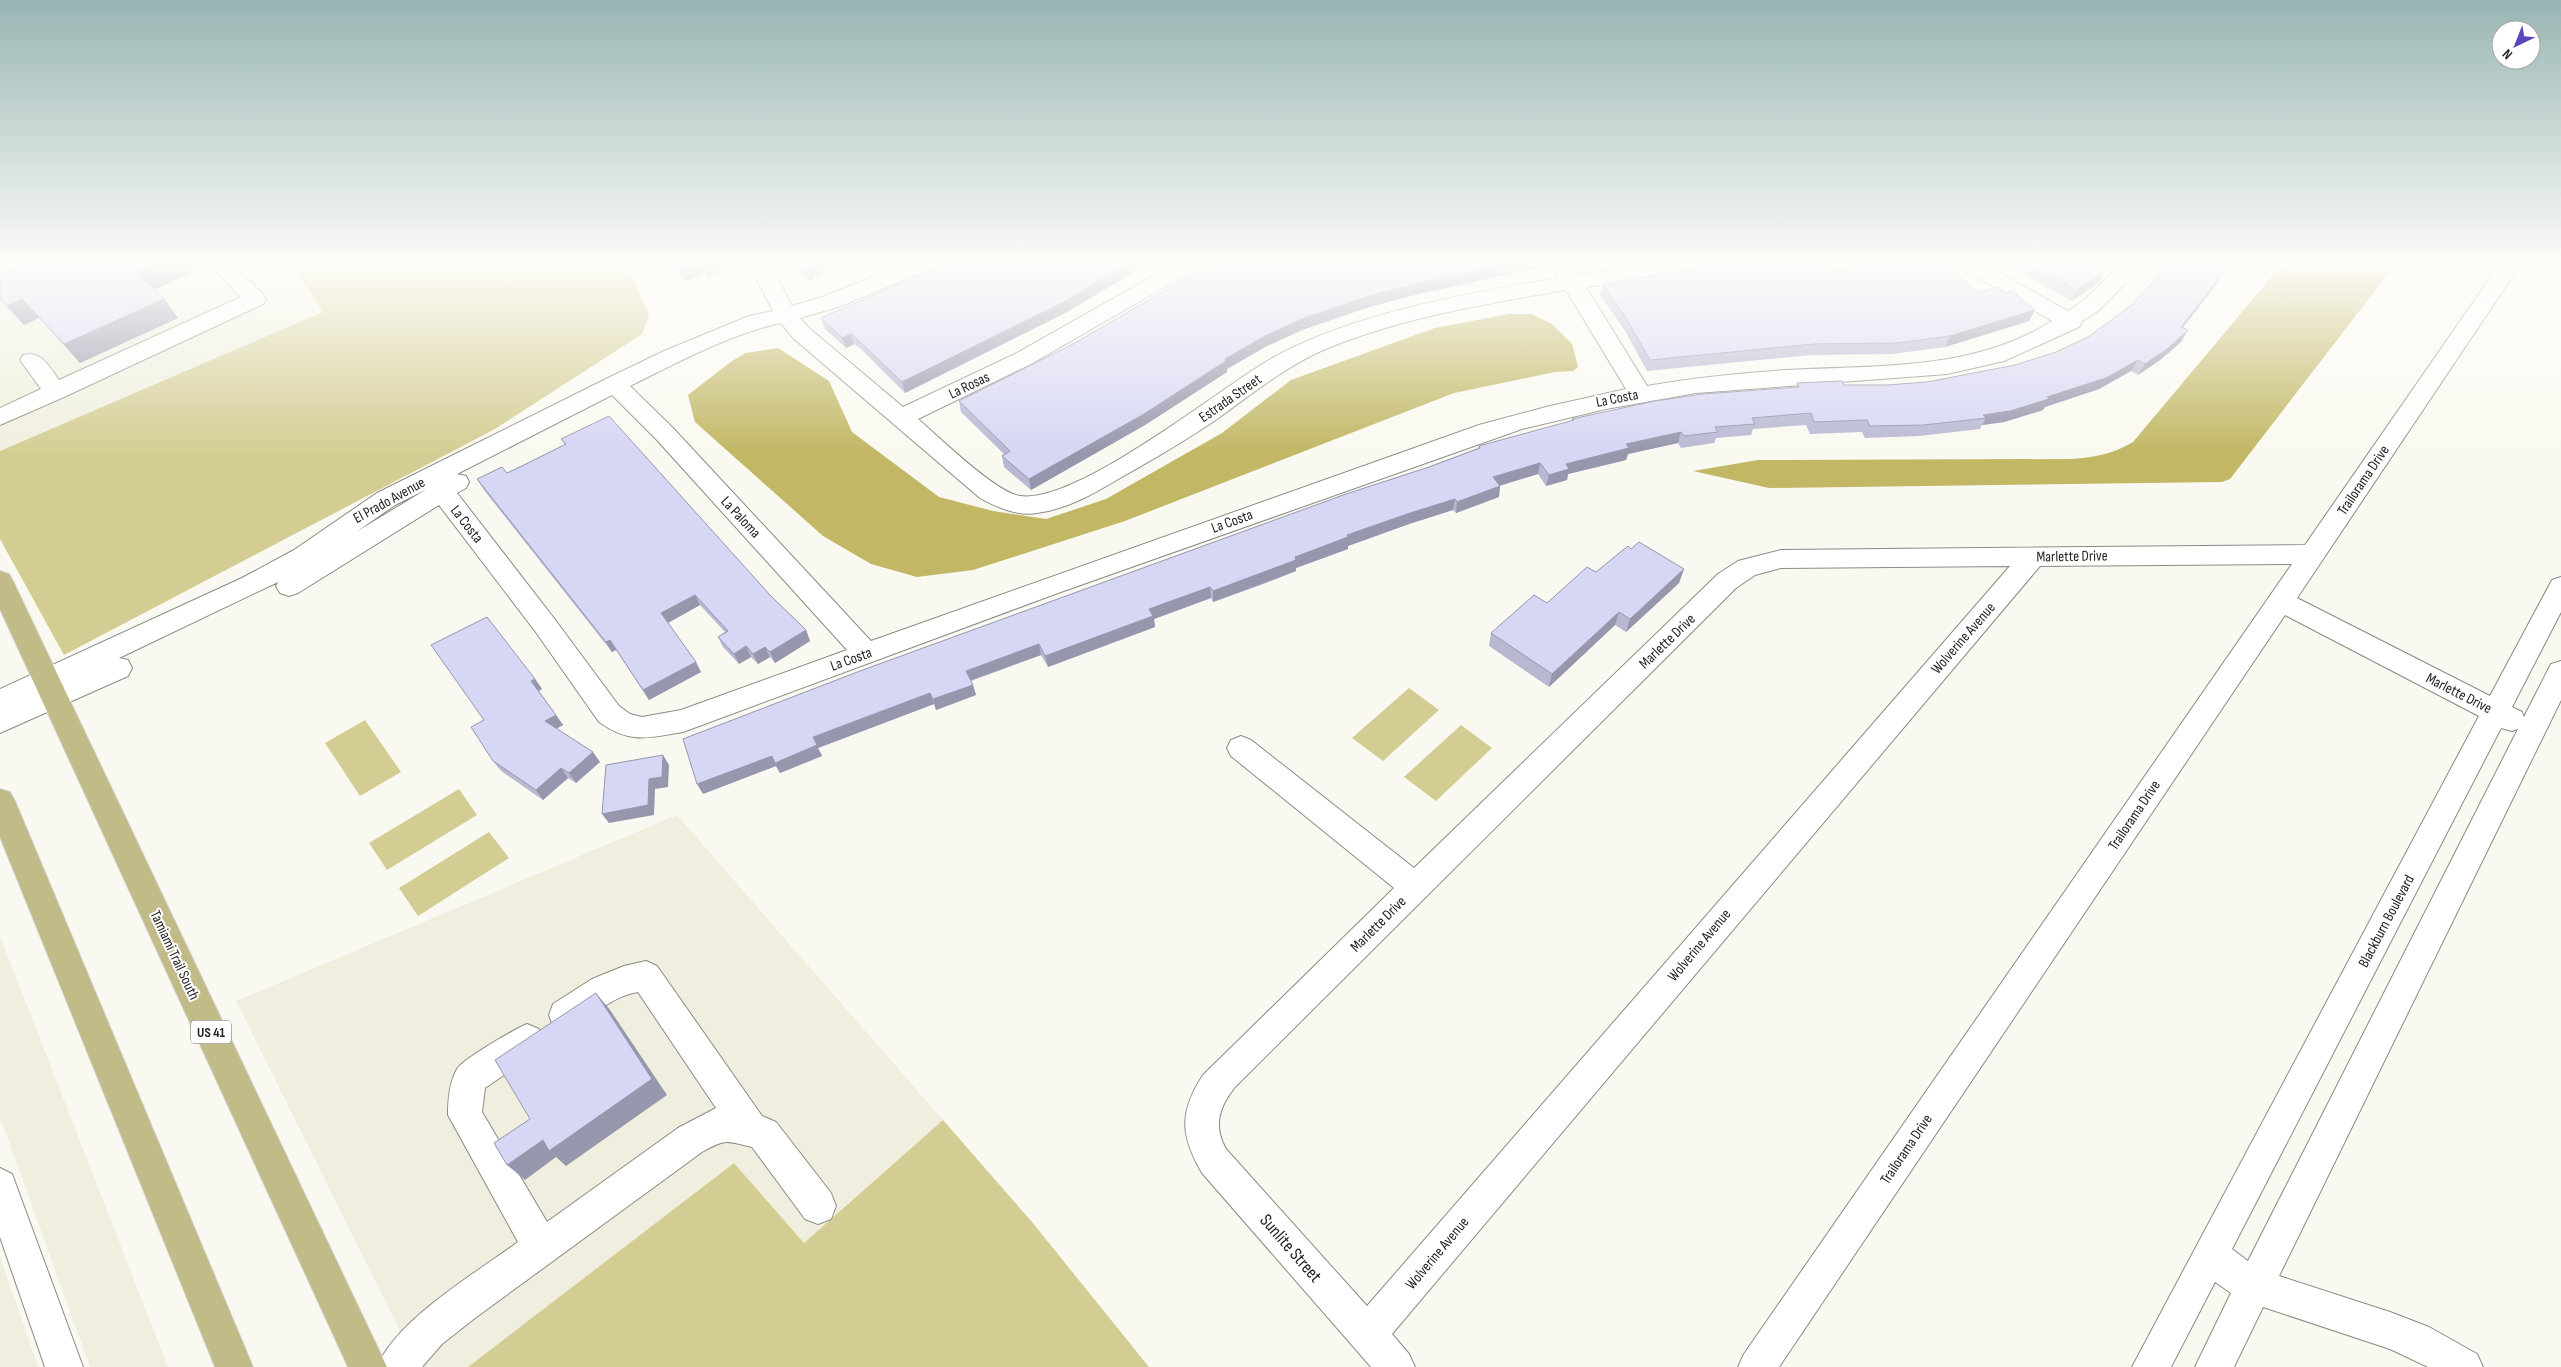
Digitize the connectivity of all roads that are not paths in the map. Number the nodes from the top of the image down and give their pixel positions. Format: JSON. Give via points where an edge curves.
{"nodes":[{"id":1,"x":198,"y":326,"type":"edge"},
{"id":2,"x":770,"y":326,"type":"edge"},
{"id":3,"x":795,"y":326,"type":"edge"},
{"id":4,"x":1081,"y":326,"type":"edge"},
{"id":5,"x":1378,"y":326,"type":"edge"},
{"id":6,"x":1598,"y":326,"type":"edge"},
{"id":7,"x":2065,"y":326,"type":"edge"},
{"id":8,"x":2468,"y":326,"type":"edge"},
{"id":9,"x":30,"y":360,"type":"dead end"},
{"id":10,"x":619,"y":389,"type":"junction"},
{"id":11,"x":56,"y":392,"type":"junction"},
{"id":12,"x":1640,"y":393,"type":"junction"},
{"id":13,"x":0,"y":417,"type":"edge"},
{"id":14,"x":900,"y":418,"type":"junction"},
{"id":15,"x":436,"y":484,"type":"junction"},
{"id":16,"x":2312,"y":554,"type":"junction"},
{"id":17,"x":2033,"y":557,"type":"junction"},
{"id":18,"x":0,"y":581,"type":"edge"},
{"id":19,"x":2561,"y":587,"type":"edge"},
{"id":20,"x":2280,"y":602,"type":"junction"},
{"id":21,"x":866,"y":653,"type":"junction"},
{"id":22,"x":2561,"y":672,"type":"edge"},
{"id":23,"x":50,"y":688,"type":"junction"},
{"id":24,"x":0,"y":701,"type":"edge"},
{"id":25,"x":2496,"y":712,"type":"junction"},
{"id":26,"x":0,"y":722,"type":"edge"},
{"id":27,"x":2532,"y":728,"type":"junction"},
{"id":28,"x":1241,"y":748,"type":"dead end"},
{"id":29,"x":0,"y":801,"type":"edge"},
{"id":30,"x":1415,"y":887,"type":"junction"},
{"id":31,"x":1201,"y":1122,"type":"joint"},
{"id":32,"x":751,"y":1130,"type":"junction"},
{"id":33,"x":0,"y":1186,"type":"edge"},
{"id":34,"x":818,"y":1206,"type":"dead end"},
{"id":35,"x":541,"y":1247,"type":"junction"},
{"id":36,"x":2210,"y":1255,"type":"junction"},
{"id":37,"x":2256,"y":1287,"type":"junction"},
{"id":38,"x":1367,"y":1335,"type":"junction"},
{"id":39,"x":64,"y":1367,"type":"edge"},
{"id":40,"x":234,"y":1367,"type":"edge"},
{"id":41,"x":368,"y":1367,"type":"edge"},
{"id":42,"x":396,"y":1367,"type":"edge"},
{"id":43,"x":1396,"y":1367,"type":"edge"},
{"id":44,"x":1757,"y":1367,"type":"edge"},
{"id":45,"x":2151,"y":1367,"type":"edge"},
{"id":46,"x":2214,"y":1367,"type":"edge"},
{"id":47,"x":2464,"y":1367,"type":"edge"}],
"edges":[{"from":1,"to":11,"type":"street"},
{"from":2,"to":10,"type":"street","via":[[760,333]]},
{"from":3,"to":14,"type":"street","name":"Estrada Street"},
{"from":4,"to":14,"type":"street","name":"La Rosas","via":[[1022,359]]},
{"from":5,"to":14,"type":"street","name":"Estrada Street","via":[[1321,344],[1275,366],[1130,462],[1070,494],[1038,505],[1014,505],[996,497]]},
{"from":6,"to":12,"type":"street"},
{"from":7,"to":12,"type":"street","name":"La Costa","via":[[2011,351],[1935,370],[1729,382]]},
{"from":8,"to":16,"type":"street","name":"Trailorama Drive"},
{"from":9,"to":11,"type":"street"},
{"from":10,"to":15,"type":"street","via":[[514,450]]},
{"from":10,"to":21,"type":"street","name":"La Paloma"},
{"from":11,"to":13,"type":"street"},
{"from":12,"to":21,"type":"street","name":"La Costa","via":[[1532,417],[1487,431]]},
{"from":15,"to":21,"type":"street","name":"La Costa","via":[[544,624],[603,707],[622,723],[642,728],[672,724]]},
{"from":15,"to":23,"type":"street","via":[[222,620]]},
{"from":16,"to":17,"type":"street","name":"Marlette Drive"},
{"from":16,"to":20,"type":"street","name":"Trailorama Drive"},
{"from":17,"to":30,"type":"street","name":"Marlette Drive","via":[[1781,559],[1747,568],[1727,581]]},
{"from":17,"to":38,"type":"street","name":"Wolverine Avenue"},
{"from":18,"to":23,"type":"main road","number":"US 41"},
{"from":19,"to":25,"type":"street","name":"Blackburn Boulevard"},
{"from":20,"to":25,"type":"street","name":"Marlette Drive"},
{"from":20,"to":44,"type":"street","name":"Trailorama Drive"},
{"from":22,"to":27,"type":"street"},
{"from":23,"to":24,"type":"street"},
{"from":23,"to":26,"type":"street"},
{"from":23,"to":41,"type":"main road","name":"Tamiami Trail South","number":"US 41"},
{"from":25,"to":27,"type":"street","name":"Marlette Drive"},
{"from":25,"to":36,"type":"street","name":"Blackburn Boulevard"},
{"from":27,"to":37,"type":"street"},
{"from":28,"to":30,"type":"street"},
{"from":29,"to":40,"type":"main road"},
{"from":30,"to":31,"type":"street","name":"Marlette Drive","via":[[1223,1076],[1208,1093]]},
{"from":31,"to":38,"type":"street","name":"Sunlite Street","via":[[1207,1150],[1214,1161]]},
{"from":32,"to":34,"type":"street","via":[[764,1134]]},
{"from":32,"to":35,"type":"street","via":[[738,1125],[718,1124],[690,1140]]},
{"from":32,"to":35,"type":"street","via":[[646,976],[630,977],[598,993],[470,1078],[465,1099],[465,1115]]},
{"from":33,"to":39,"type":"street"},
{"from":35,"to":42,"type":"street","via":[[429,1330]]},
{"from":36,"to":37,"type":"street"},
{"from":36,"to":45,"type":"street","name":"Blackburn Boulevard"},
{"from":37,"to":46,"type":"street"},
{"from":37,"to":47,"type":"street","via":[[2351,1317],[2440,1351]]},
{"from":38,"to":43,"type":"street","name":"Sunlite Street"}]}
